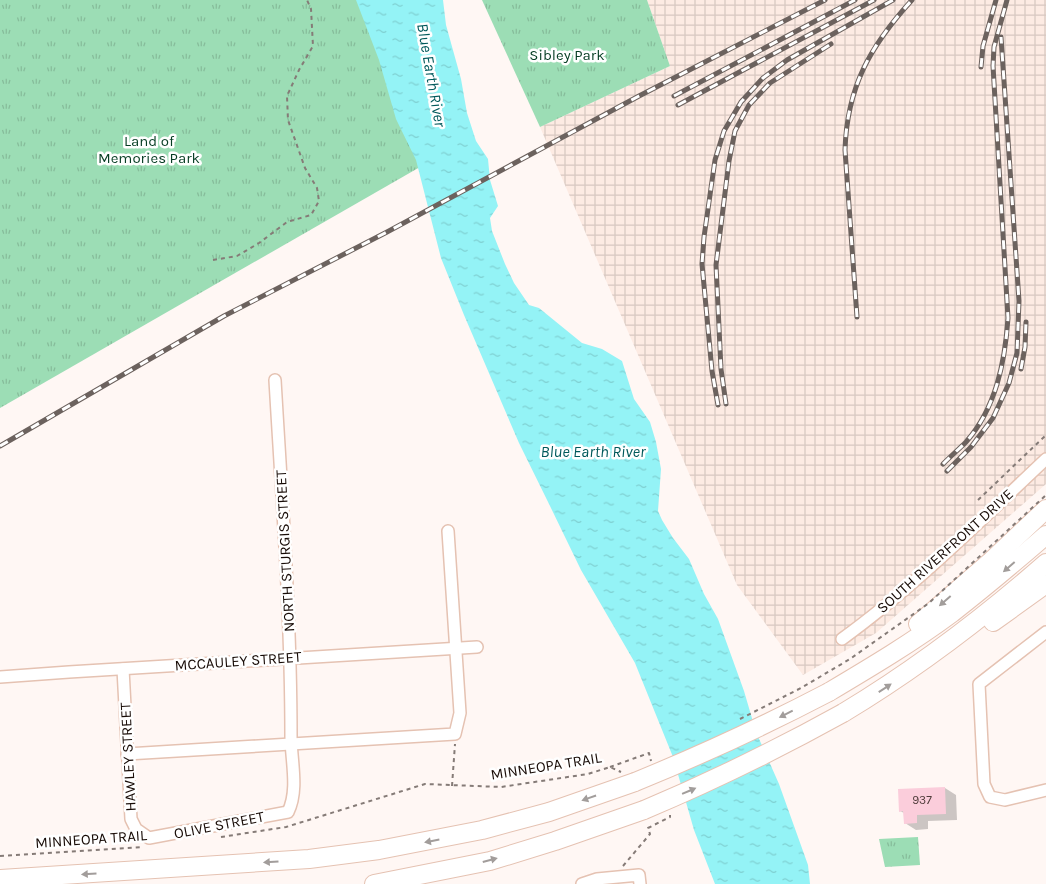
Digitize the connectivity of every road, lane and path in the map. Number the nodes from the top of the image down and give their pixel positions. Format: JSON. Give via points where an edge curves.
{"nodes":[{"id":1,"x":307,"y":0,"type":"edge"},
{"id":2,"x":213,"y":260,"type":"dead end"},
{"id":3,"x":275,"y":380,"type":"dead end"},
{"id":4,"x":1046,"y":435,"type":"edge"},
{"id":5,"x":1046,"y":459,"type":"edge"},
{"id":6,"x":1046,"y":495,"type":"edge"},
{"id":7,"x":978,"y":500,"type":"dead end"},
{"id":8,"x":1046,"y":509,"type":"edge"},
{"id":9,"x":448,"y":531,"type":"dead end"},
{"id":10,"x":1046,"y":535,"type":"edge"},
{"id":11,"x":1046,"y":563,"type":"edge"},
{"id":12,"x":1046,"y":584,"type":"edge"},
{"id":13,"x":1046,"y":632,"type":"edge"},
{"id":14,"x":842,"y":639,"type":"dead end"},
{"id":15,"x":477,"y":647,"type":"dead end"},
{"id":16,"x":456,"y":648,"type":"junction"},
{"id":17,"x":291,"y":658,"type":"junction"},
{"id":18,"x":123,"y":669,"type":"junction"},
{"id":19,"x":863,"y":672,"type":"junction"},
{"id":20,"x":908,"y":672,"type":"junction"},
{"id":21,"x":0,"y":677,"type":"edge"},
{"id":22,"x":739,"y":720,"type":"dead end"},
{"id":23,"x":456,"y":734,"type":"junction"},
{"id":24,"x":291,"y":744,"type":"junction"},
{"id":25,"x":649,"y":753,"type":"dead end"},
{"id":26,"x":127,"y":754,"type":"junction"},
{"id":27,"x":658,"y":757,"type":"dead end"},
{"id":28,"x":649,"y":760,"type":"dead end"},
{"id":29,"x":610,"y":767,"type":"junction"},
{"id":30,"x":628,"y":777,"type":"junction"},
{"id":31,"x":452,"y":786,"type":"junction"},
{"id":32,"x":1046,"y":790,"type":"edge"},
{"id":33,"x":288,"y":812,"type":"joint"},
{"id":34,"x":670,"y":816,"type":"dead end"},
{"id":35,"x":221,"y":837,"type":"dead end"},
{"id":36,"x":147,"y":843,"type":"junction"},
{"id":37,"x":631,"y":854,"type":"dead end"},
{"id":38,"x":0,"y":856,"type":"edge"},
{"id":39,"x":142,"y":878,"type":"edge"},
{"id":40,"x":640,"y":879,"type":"edge"},
{"id":41,"x":0,"y":880,"type":"edge"},
{"id":42,"x":374,"y":884,"type":"edge"},
{"id":43,"x":582,"y":884,"type":"edge"}],
"edges":[{"from":1,"to":2,"type":"path","via":[[312,9],[313,46],[287,96],[288,120],[305,168],[317,188],[319,201],[311,215],[288,222],[236,256]]},
{"from":3,"to":17,"type":"street","name":"NORTH STURGIS STREET"},
{"from":4,"to":7,"type":"path"},
{"from":5,"to":14,"type":"street","name":"SOUTH RIVERFRONT DRIVE","via":[[917,580]]},
{"from":6,"to":22,"type":"path","bridge":true,"via":[[929,603],[850,659]]},
{"from":8,"to":19,"type":"highway","one_way":true},
{"from":9,"to":16,"type":"street"},
{"from":10,"to":19,"type":"highway","one_way":true,"via":[[950,614]]},
{"from":11,"to":20,"type":"highway","via":[[972,625]]},
{"from":12,"to":20,"type":"highway","via":[[983,629]]},
{"from":13,"to":32,"type":"street","via":[[979,684],[984,784],[990,796],[1005,800]]},
{"from":15,"to":16,"type":"street","name":"MCCAULEY STREET"},
{"from":16,"to":17,"type":"street","name":"MCCAULEY STREET"},
{"from":16,"to":23,"type":"street","via":[[460,713]]},
{"from":17,"to":18,"type":"street","name":"MCCAULEY STREET"},
{"from":17,"to":24,"type":"street","name":"NORTH STURGIS STREET"},
{"from":18,"to":21,"type":"street","name":"MCCAULEY STREET"},
{"from":18,"to":26,"type":"street","name":"HAWLEY STREET"},
{"from":19,"to":30,"type":"highway","one_way":true,"bridge":true,"via":[[713,750]]},
{"from":42,"to":20,"type":"highway","one_way":true,"bridge":true,"via":[[490,861],[644,810],[765,755],[844,713]]},
{"from":23,"to":24,"type":"street"},
{"from":23,"to":31,"type":"path"},
{"from":24,"to":26,"type":"street"},
{"from":24,"to":33,"type":"street","name":"NORTH STURGIS STREET","via":[[294,788]]},
{"from":25,"to":29,"type":"path"},
{"from":26,"to":36,"type":"street","name":"HAWLEY STREET","via":[[131,819]]},
{"from":27,"to":28,"type":"path"},
{"from":29,"to":30,"type":"path","name":"MINNEOPA TRAIL"},
{"from":29,"to":31,"type":"path","name":"MINNEOPA TRAIL","via":[[588,774],[501,787]]},
{"from":30,"to":39,"type":"highway","one_way":true,"via":[[549,812],[441,839],[309,859],[172,870]]},
{"from":31,"to":35,"type":"path","name":"MINNEOPA TRAIL","via":[[425,784],[286,827]]},
{"from":33,"to":36,"type":"street","name":"OLIVE STREET"},
{"from":34,"to":37,"type":"path","via":[[648,828],[650,834]]},
{"from":36,"to":38,"type":"path","name":"MINNEOPA TRAIL"},
{"from":39,"to":41,"type":"highway","one_way":true},
{"from":40,"to":43,"type":"street","via":[[597,879]]}]}
